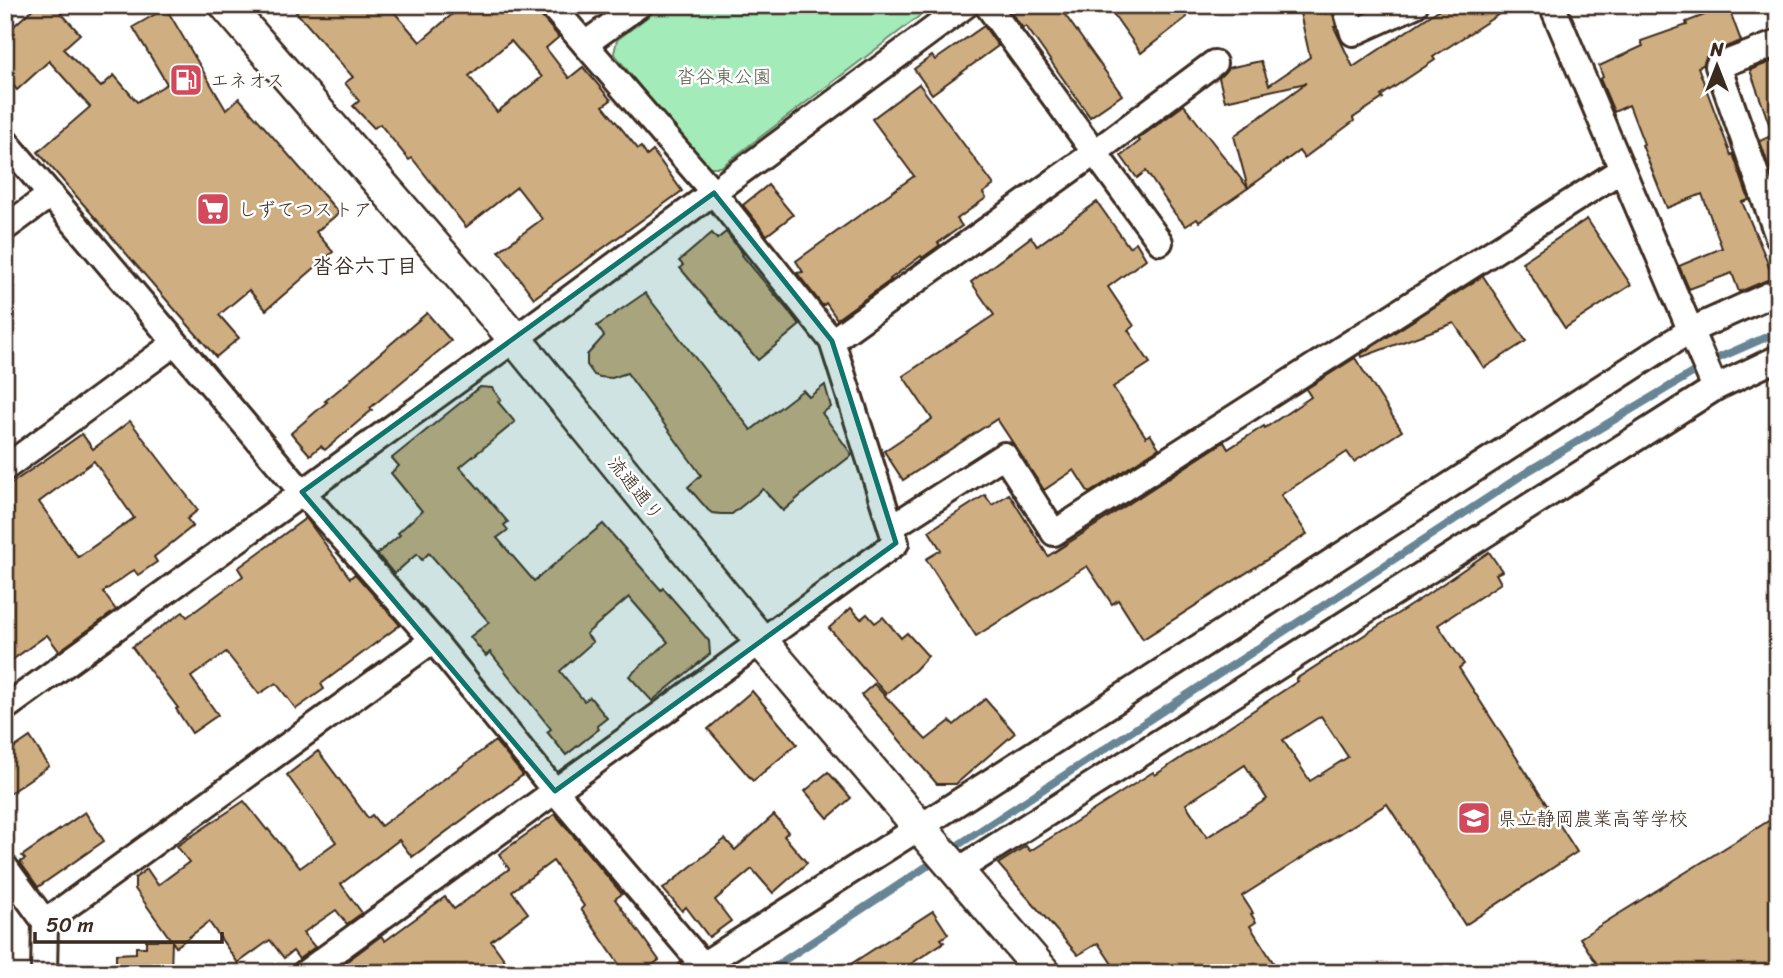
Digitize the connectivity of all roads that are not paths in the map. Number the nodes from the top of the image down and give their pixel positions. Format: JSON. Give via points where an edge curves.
{"nodes":[{"id":1,"x":226,"y":5,"type":"edge"},
{"id":2,"x":551,"y":5,"type":"edge"},
{"id":3,"x":639,"y":5,"type":"edge"},
{"id":4,"x":966,"y":5,"type":"edge"},
{"id":5,"x":987,"y":5,"type":"edge"},
{"id":6,"x":1345,"y":5,"type":"edge"},
{"id":7,"x":1415,"y":5,"type":"edge"},
{"id":8,"x":1552,"y":5,"type":"edge"},
{"id":9,"x":1778,"y":43,"type":"edge"},
{"id":10,"x":585,"y":44,"type":"junction"},
{"id":11,"x":1214,"y":63,"type":"dead end"},
{"id":12,"x":5,"y":141,"type":"edge"},
{"id":13,"x":1094,"y":153,"type":"junction"},
{"id":14,"x":1621,"y":170,"type":"junction"},
{"id":15,"x":714,"y":193,"type":"junction"},
{"id":16,"x":50,"y":195,"type":"junction"},
{"id":17,"x":5,"y":228,"type":"edge"},
{"id":18,"x":1778,"y":237,"type":"edge"},
{"id":19,"x":1160,"y":242,"type":"dead end"},
{"id":20,"x":1778,"y":291,"type":"edge"},
{"id":21,"x":1689,"y":331,"type":"junction"},
{"id":22,"x":515,"y":339,"type":"junction"},
{"id":23,"x":832,"y":341,"type":"junction"},
{"id":24,"x":175,"y":343,"type":"junction"},
{"id":25,"x":1778,"y":358,"type":"edge"},
{"id":26,"x":1715,"y":388,"type":"junction"},
{"id":27,"x":5,"y":468,"type":"edge"},
{"id":28,"x":302,"y":492,"type":"junction"},
{"id":29,"x":892,"y":527,"type":"junction"},
{"id":30,"x":433,"y":640,"type":"junction"},
{"id":31,"x":760,"y":640,"type":"junction"},
{"id":32,"x":5,"y":708,"type":"edge"},
{"id":33,"x":555,"y":791,"type":"junction"},
{"id":34,"x":925,"y":832,"type":"junction"},
{"id":35,"x":5,"y":867,"type":"edge"},
{"id":36,"x":957,"y":872,"type":"junction"},
{"id":37,"x":45,"y":922,"type":"junction"},
{"id":38,"x":696,"y":969,"type":"edge"},
{"id":39,"x":44,"y":973,"type":"edge"},
{"id":40,"x":305,"y":973,"type":"edge"},
{"id":41,"x":1044,"y":973,"type":"edge"}],
"edges":[{"from":1,"to":22,"type":"main road","name":"流通通り"},
{"from":2,"to":10,"type":"street"},
{"from":3,"to":10,"type":"street"},
{"from":4,"to":15,"type":"street"},
{"from":5,"to":13,"type":"street"},
{"from":6,"to":7,"type":"street","via":[[1353,33]]},
{"from":8,"to":14,"type":"street"},
{"from":9,"to":18,"type":"street","via":[[1718,66]]},
{"from":10,"to":15,"type":"street"},
{"from":11,"to":13,"type":"street"},
{"from":12,"to":16,"type":"street"},
{"from":13,"to":19,"type":"street"},
{"from":13,"to":23,"type":"street"},
{"from":14,"to":21,"type":"street"},
{"from":14,"to":29,"type":"street","via":[[1054,533],[1004,455]]},
{"from":15,"to":22,"type":"street"},
{"from":15,"to":23,"type":"street"},
{"from":16,"to":17,"type":"street"},
{"from":16,"to":24,"type":"street"},
{"from":20,"to":21,"type":"street"},
{"from":21,"to":26,"type":"street"},
{"from":21,"to":34,"type":"street"},
{"from":22,"to":28,"type":"street"},
{"from":22,"to":31,"type":"main road","name":"流通通り"},
{"from":23,"to":29,"type":"street"},
{"from":24,"to":27,"type":"street"},
{"from":24,"to":28,"type":"street"},
{"from":25,"to":26,"type":"street"},
{"from":26,"to":36,"type":"street"},
{"from":28,"to":30,"type":"street"},
{"from":28,"to":32,"type":"street"},
{"from":29,"to":31,"type":"street","via":[[896,543]]},
{"from":30,"to":33,"type":"street"},
{"from":30,"to":37,"type":"street"},
{"from":31,"to":33,"type":"street"},
{"from":31,"to":34,"type":"main road","name":"流通通り"},
{"from":33,"to":38,"type":"street"},
{"from":33,"to":40,"type":"street"},
{"from":34,"to":36,"type":"main road","name":"流通通り"},
{"from":34,"to":38,"type":"street"},
{"from":35,"to":37,"type":"street"},
{"from":36,"to":41,"type":"main road","name":"流通通り"},
{"from":37,"to":39,"type":"street"}]}
